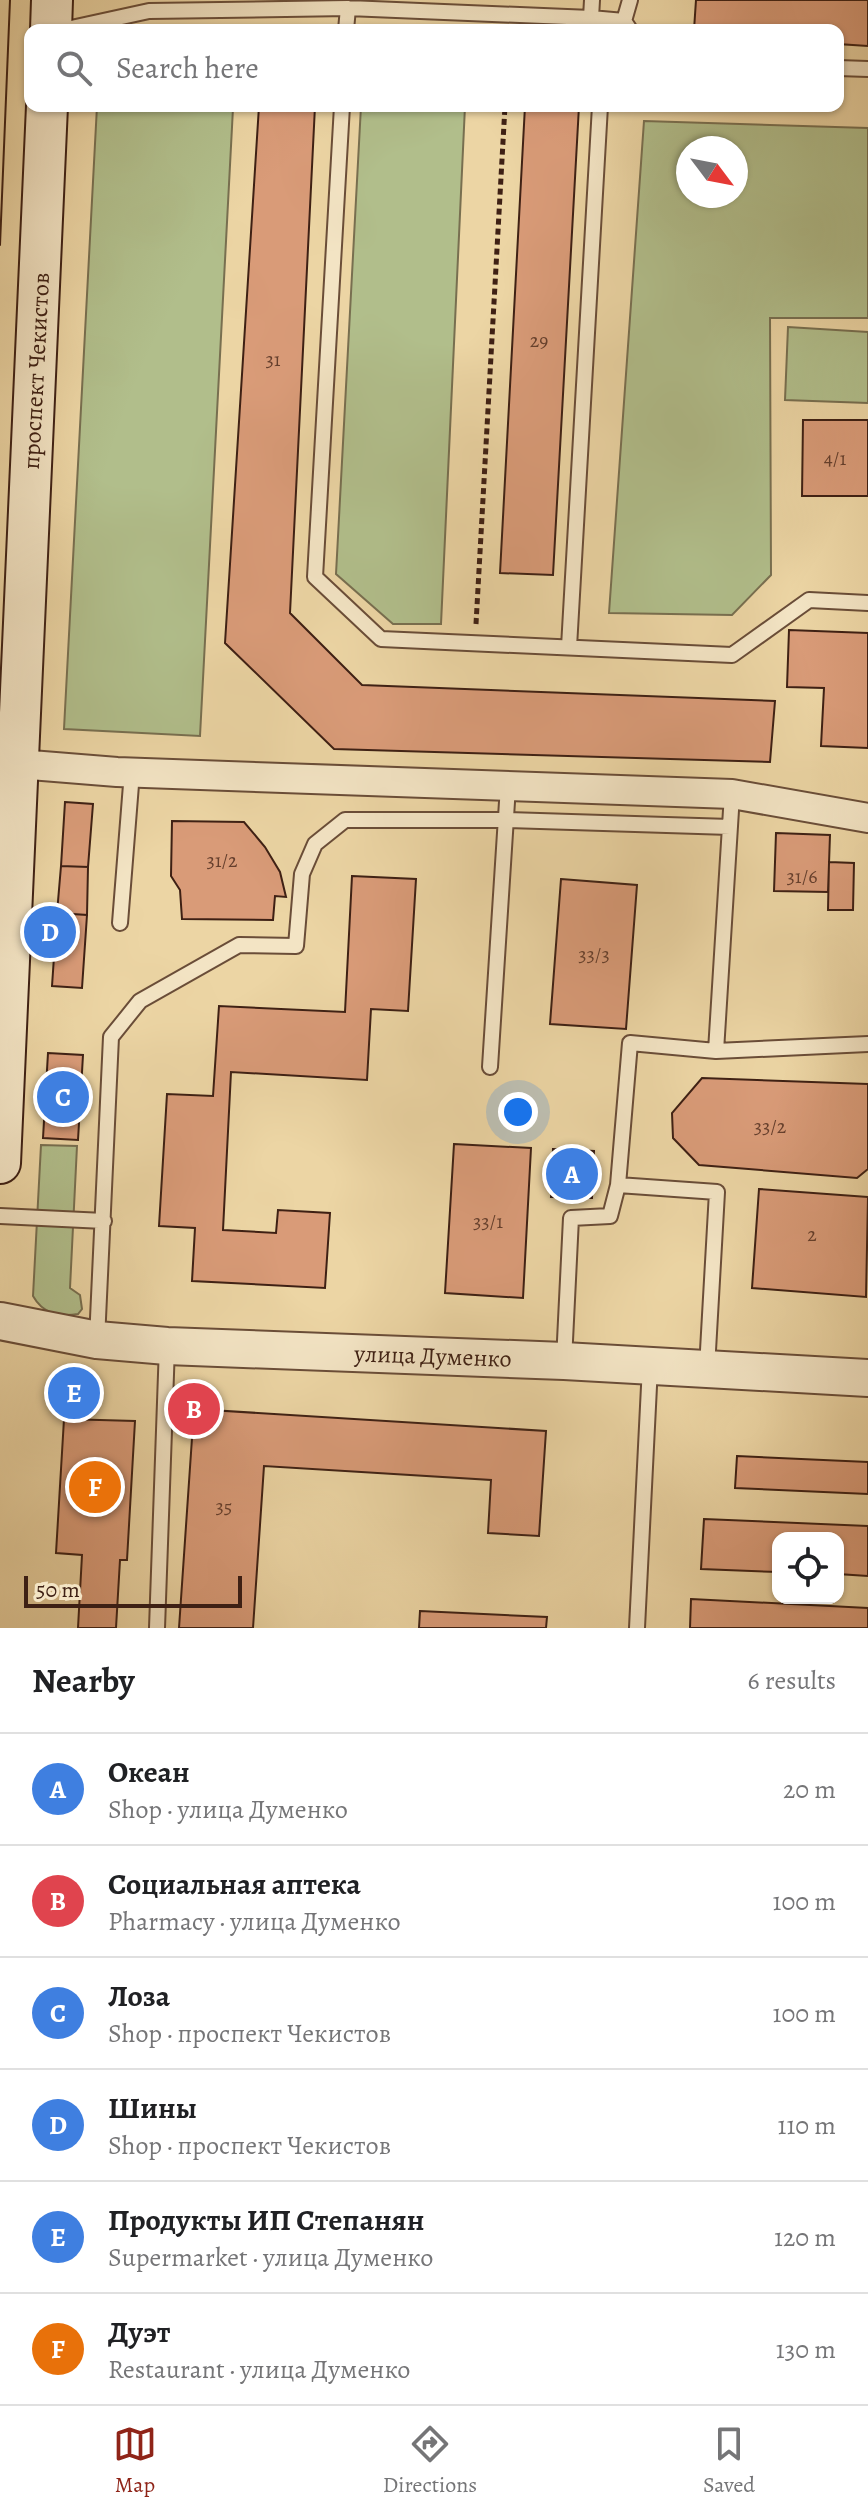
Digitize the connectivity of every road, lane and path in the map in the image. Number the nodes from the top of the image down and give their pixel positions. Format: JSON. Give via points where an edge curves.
{"nodes":[{"id":1,"x":52,"y":0,"type":"edge"},
{"id":2,"x":592,"y":0,"type":"edge"},
{"id":3,"x":630,"y":0,"type":"edge"},
{"id":4,"x":150,"y":5,"type":"edge"},
{"id":5,"x":348,"y":8,"type":"junction"},
{"id":6,"x":51,"y":24,"type":"edge"},
{"id":7,"x":83,"y":24,"type":"edge"},
{"id":8,"x":347,"y":24,"type":"edge"},
{"id":9,"x":592,"y":24,"type":"edge"},
{"id":10,"x":627,"y":24,"type":"edge"},
{"id":11,"x":844,"y":68,"type":"edge"},
{"id":12,"x":868,"y":69,"type":"edge"},
{"id":13,"x":47,"y":112,"type":"edge"},
{"id":14,"x":342,"y":112,"type":"edge"},
{"id":15,"x":505,"y":112,"type":"edge"},
{"id":16,"x":600,"y":112,"type":"edge"},
{"id":17,"x":868,"y":603,"type":"edge"},
{"id":18,"x":475,"y":643,"type":"junction"},
{"id":19,"x":569,"y":647,"type":"junction"},
{"id":20,"x":18,"y":764,"type":"junction"},
{"id":21,"x":132,"y":772,"type":"junction"},
{"id":22,"x":508,"y":786,"type":"junction"},
{"id":23,"x":732,"y":794,"type":"junction"},
{"id":24,"x":868,"y":818,"type":"edge"},
{"id":25,"x":506,"y":820,"type":"junction"},
{"id":26,"x":730,"y":827,"type":"junction"},
{"id":27,"x":120,"y":923,"type":"dead end"},
{"id":28,"x":868,"y":1044,"type":"edge"},
{"id":29,"x":716,"y":1051,"type":"junction"},
{"id":30,"x":490,"y":1067,"type":"dead end"},
{"id":31,"x":0,"y":1163,"type":"edge"},
{"id":32,"x":618,"y":1185,"type":"junction"},
{"id":33,"x":0,"y":1216,"type":"edge"},
{"id":34,"x":104,"y":1221,"type":"junction"},
{"id":35,"x":0,"y":1321,"type":"edge"},
{"id":36,"x":97,"y":1340,"type":"junction"},
{"id":37,"x":167,"y":1346,"type":"junction"},
{"id":38,"x":564,"y":1361,"type":"junction"},
{"id":39,"x":650,"y":1366,"type":"junction"},
{"id":40,"x":707,"y":1368,"type":"junction"},
{"id":41,"x":868,"y":1378,"type":"edge"},
{"id":42,"x":157,"y":1628,"type":"edge"},
{"id":43,"x":637,"y":1628,"type":"edge"}],
"edges":[{"from":1,"to":6,"type":"main road"},
{"from":2,"to":9,"type":"lane"},
{"from":3,"to":10,"type":"lane"},
{"from":4,"to":5,"type":"lane"},
{"from":4,"to":7,"type":"lane"},
{"from":5,"to":8,"type":"lane"},
{"from":5,"to":9,"type":"lane"},
{"from":11,"to":12,"type":"lane"},
{"from":13,"to":20,"type":"main road","name":"проспект Чекистов"},
{"from":14,"to":18,"type":"lane","via":[[315,577],[381,639]]},
{"from":15,"to":18,"type":"path"},
{"from":16,"to":19,"type":"lane"},
{"from":17,"to":19,"type":"lane","via":[[809,600],[732,655]]},
{"from":18,"to":19,"type":"lane"},
{"from":20,"to":21,"type":"street"},
{"from":20,"to":31,"type":"main road","name":"проспект Чекистов"},
{"from":21,"to":22,"type":"street"},
{"from":21,"to":27,"type":"lane"},
{"from":22,"to":23,"type":"street"},
{"from":22,"to":25,"type":"lane"},
{"from":23,"to":24,"type":"street"},
{"from":23,"to":26,"type":"lane"},
{"from":25,"to":26,"type":"lane"},
{"from":25,"to":30,"type":"lane"},
{"from":25,"to":34,"type":"lane","via":[[345,820],[315,844],[302,874],[296,946],[239,945],[140,1001],[111,1037]]},
{"from":26,"to":29,"type":"lane"},
{"from":28,"to":29,"type":"lane"},
{"from":29,"to":32,"type":"lane","via":[[630,1043]]},
{"from":32,"to":38,"type":"lane","via":[[610,1216],[571,1218]]},
{"from":32,"to":40,"type":"lane","via":[[717,1192]]},
{"from":33,"to":34,"type":"lane"},
{"from":34,"to":36,"type":"lane"},
{"from":35,"to":36,"type":"street","name":"улица Думенко"},
{"from":36,"to":37,"type":"street","name":"улица Думенко"},
{"from":37,"to":38,"type":"street","name":"улица Думенко"},
{"from":37,"to":42,"type":"lane"},
{"from":38,"to":39,"type":"street","name":"улица Думенко"},
{"from":39,"to":40,"type":"street","name":"улица Думенко"},
{"from":39,"to":43,"type":"lane"},
{"from":40,"to":41,"type":"street","name":"улица Думенко"}]}
